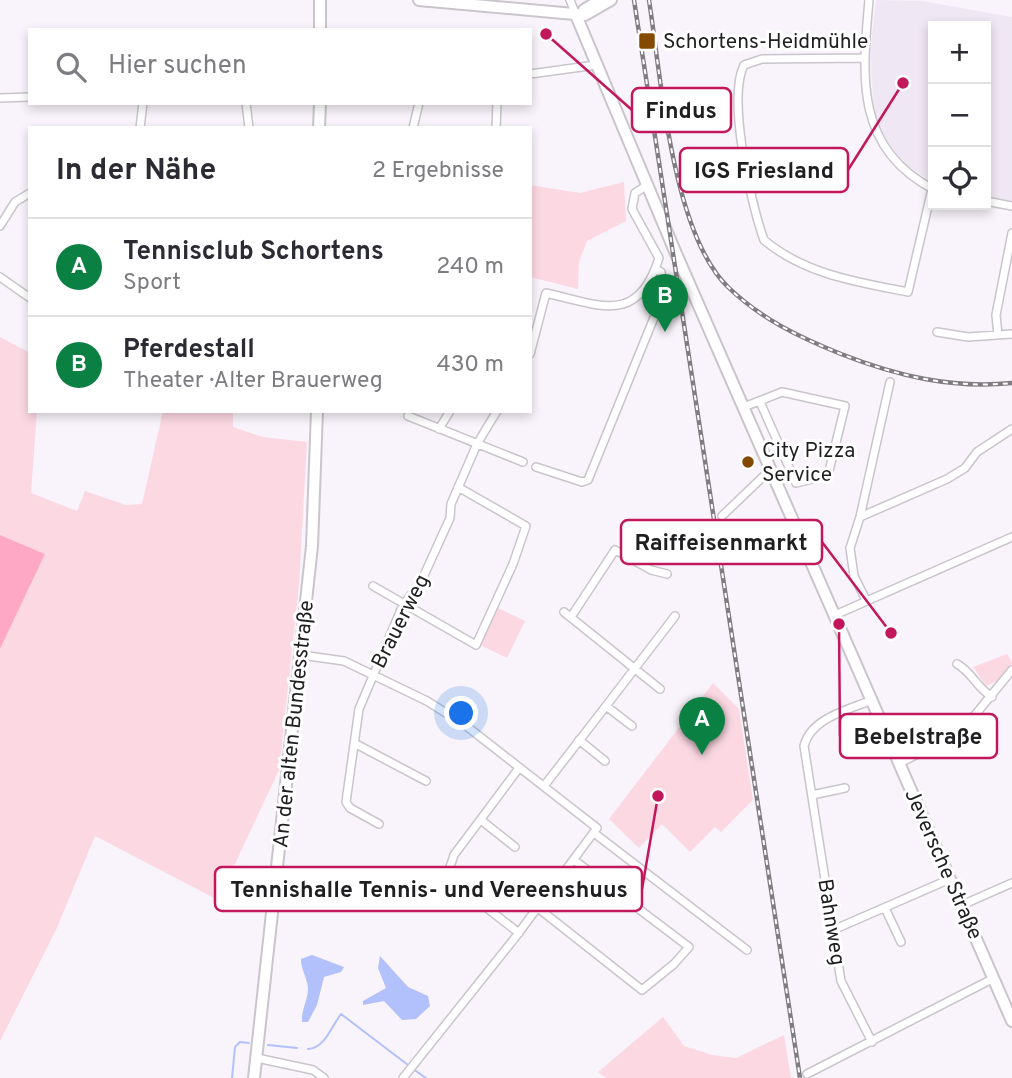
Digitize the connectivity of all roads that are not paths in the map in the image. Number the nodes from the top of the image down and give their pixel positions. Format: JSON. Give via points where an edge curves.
{"nodes":[{"id":1,"x":320,"y":0,"type":"edge"},
{"id":2,"x":419,"y":0,"type":"edge"},
{"id":3,"x":570,"y":0,"type":"edge"},
{"id":4,"x":600,"y":0,"type":"edge"},
{"id":5,"x":611,"y":0,"type":"edge"},
{"id":6,"x":869,"y":0,"type":"edge"},
{"id":7,"x":576,"y":15,"type":"junction"},
{"id":8,"x":320,"y":28,"type":"edge"},
{"id":9,"x":864,"y":58,"type":"junction"},
{"id":10,"x":596,"y":65,"type":"junction"},
{"id":11,"x":532,"y":74,"type":"edge"},
{"id":12,"x":28,"y":97,"type":"edge"},
{"id":13,"x":0,"y":99,"type":"edge"},
{"id":14,"x":143,"y":105,"type":"edge"},
{"id":15,"x":246,"y":105,"type":"edge"},
{"id":16,"x":320,"y":105,"type":"edge"},
{"id":17,"x":419,"y":105,"type":"edge"},
{"id":18,"x":497,"y":105,"type":"edge"},
{"id":19,"x":140,"y":126,"type":"edge"},
{"id":20,"x":249,"y":126,"type":"edge"},
{"id":21,"x":319,"y":126,"type":"edge"},
{"id":22,"x":413,"y":126,"type":"edge"},
{"id":23,"x":496,"y":126,"type":"edge"},
{"id":24,"x":646,"y":186,"type":"junction"},
{"id":25,"x":928,"y":186,"type":"edge"},
{"id":26,"x":28,"y":194,"type":"edge"},
{"id":27,"x":991,"y":202,"type":"edge"},
{"id":28,"x":928,"y":206,"type":"edge"},
{"id":29,"x":1012,"y":206,"type":"edge"},
{"id":30,"x":0,"y":226,"type":"edge"},
{"id":31,"x":1012,"y":233,"type":"edge"},
{"id":32,"x":655,"y":269,"type":"junction"},
{"id":33,"x":0,"y":277,"type":"edge"},
{"id":34,"x":28,"y":297,"type":"edge"},
{"id":35,"x":532,"y":320,"type":"edge"},
{"id":36,"x":539,"y":322,"type":"junction"},
{"id":37,"x":937,"y":332,"type":"dead end"},
{"id":38,"x":1012,"y":334,"type":"edge"},
{"id":39,"x":998,"y":335,"type":"junction"},
{"id":40,"x":532,"y":347,"type":"edge"},
{"id":41,"x":890,"y":382,"type":"dead end"},
{"id":42,"x":760,"y":402,"type":"junction"},
{"id":43,"x":744,"y":407,"type":"junction"},
{"id":44,"x":317,"y":413,"type":"edge"},
{"id":45,"x":449,"y":413,"type":"edge"},
{"id":46,"x":496,"y":413,"type":"edge"},
{"id":47,"x":408,"y":416,"type":"dead end"},
{"id":48,"x":439,"y":429,"type":"junction"},
{"id":49,"x":1012,"y":429,"type":"edge"},
{"id":50,"x":477,"y":444,"type":"junction"},
{"id":51,"x":523,"y":462,"type":"dead end"},
{"id":52,"x":536,"y":467,"type":"dead end"},
{"id":53,"x":770,"y":470,"type":"junction"},
{"id":54,"x":458,"y":487,"type":"junction"},
{"id":55,"x":722,"y":516,"type":"dead end"},
{"id":56,"x":860,"y":517,"type":"junction"},
{"id":57,"x":1012,"y":537,"type":"edge"},
{"id":58,"x":667,"y":575,"type":"dead end"},
{"id":59,"x":373,"y":586,"type":"dead end"},
{"id":60,"x":866,"y":600,"type":"junction"},
{"id":61,"x":403,"y":605,"type":"junction"},
{"id":62,"x":835,"y":615,"type":"junction"},
{"id":63,"x":675,"y":616,"type":"dead end"},
{"id":64,"x":301,"y":654,"type":"junction"},
{"id":65,"x":957,"y":664,"type":"dead end"},
{"id":66,"x":632,"y":669,"type":"junction"},
{"id":67,"x":1012,"y":670,"type":"edge"},
{"id":68,"x":373,"y":673,"type":"junction"},
{"id":69,"x":660,"y":689,"type":"dead end"},
{"id":70,"x":992,"y":697,"type":"junction"},
{"id":71,"x":872,"y":700,"type":"junction"},
{"id":72,"x":606,"y":706,"type":"junction"},
{"id":73,"x":632,"y":726,"type":"dead end"},
{"id":74,"x":579,"y":740,"type":"junction"},
{"id":75,"x":356,"y":744,"type":"junction"},
{"id":76,"x":605,"y":761,"type":"dead end"},
{"id":77,"x":900,"y":763,"type":"junction"},
{"id":78,"x":519,"y":768,"type":"junction"},
{"id":79,"x":426,"y":781,"type":"dead end"},
{"id":80,"x":544,"y":786,"type":"junction"},
{"id":81,"x":845,"y":789,"type":"dead end"},
{"id":82,"x":812,"y":795,"type":"junction"},
{"id":83,"x":481,"y":820,"type":"junction"},
{"id":84,"x":379,"y":824,"type":"dead end"},
{"id":85,"x":594,"y":833,"type":"junction"},
{"id":86,"x":515,"y":847,"type":"dead end"},
{"id":87,"x":574,"y":860,"type":"junction"},
{"id":88,"x":950,"y":879,"type":"junction"},
{"id":89,"x":1012,"y":883,"type":"edge"},
{"id":90,"x":962,"y":905,"type":"junction"},
{"id":91,"x":538,"y":908,"type":"junction"},
{"id":92,"x":885,"y":908,"type":"junction"},
{"id":93,"x":833,"y":930,"type":"junction"},
{"id":94,"x":519,"y":933,"type":"junction"},
{"id":95,"x":901,"y":942,"type":"dead end"},
{"id":96,"x":747,"y":950,"type":"dead end"},
{"id":97,"x":994,"y":978,"type":"junction"},
{"id":98,"x":1012,"y":1021,"type":"edge"},
{"id":99,"x":872,"y":1042,"type":"junction"},
{"id":100,"x":257,"y":1058,"type":"junction"},
{"id":101,"x":409,"y":1071,"type":"edge"},
{"id":102,"x":807,"y":1074,"type":"dead end"},
{"id":103,"x":254,"y":1078,"type":"edge"},
{"id":104,"x":324,"y":1078,"type":"edge"}],
"edges":[{"from":1,"to":8,"type":"street"},
{"from":2,"to":7,"type":"street"},
{"from":3,"to":7,"type":"street"},
{"from":4,"to":7,"type":"street"},
{"from":5,"to":7,"type":"street","via":[[592,13]]},
{"from":6,"to":9,"type":"street"},
{"from":7,"to":10,"type":"street","name":"Jeversche Straße"},
{"from":9,"to":25,"type":"street","via":[[868,104],[881,146],[898,166]]},
{"from":9,"to":28,"type":"street","via":[[762,59],[744,65],[736,109],[764,240],[821,272],[908,292]]},
{"from":10,"to":11,"type":"street"},
{"from":10,"to":24,"type":"street","name":"Jeversche Straße"},
{"from":12,"to":13,"type":"street"},
{"from":14,"to":19,"type":"street"},
{"from":15,"to":20,"type":"street"},
{"from":16,"to":21,"type":"street"},
{"from":17,"to":22,"type":"street"},
{"from":18,"to":23,"type":"street"},
{"from":24,"to":32,"type":"street","via":[[635,193],[632,209],[658,254]]},
{"from":24,"to":43,"type":"street","name":"Jeversche Straße"},
{"from":26,"to":30,"type":"street","via":[[15,202]]},
{"from":27,"to":29,"type":"street"},
{"from":31,"to":39,"type":"street","via":[[996,315]]},
{"from":32,"to":36,"type":"street","via":[[640,296],[623,306],[613,308],[546,293]]},
{"from":32,"to":52,"type":"street","via":[[661,272],[663,293],[588,480]]},
{"from":33,"to":34,"type":"street"},
{"from":35,"to":36,"type":"street"},
{"from":36,"to":40,"type":"street"},
{"from":37,"to":39,"type":"street"},
{"from":38,"to":39,"type":"street"},
{"from":41,"to":56,"type":"street"},
{"from":42,"to":42,"type":"street","via":[[782,391],[845,406],[828,475],[796,483]]},
{"from":42,"to":43,"type":"street"},
{"from":43,"to":53,"type":"street","name":"Jeversche Straße"},
{"from":44,"to":64,"type":"street","name":"An der alten Bundesstraße","via":[[312,546]]},
{"from":45,"to":48,"type":"street"},
{"from":46,"to":50,"type":"street","name":"Brauerweg"},
{"from":47,"to":48,"type":"street"},
{"from":48,"to":50,"type":"street"},
{"from":49,"to":56,"type":"street","via":[[947,479]]},
{"from":50,"to":51,"type":"street"},
{"from":50,"to":54,"type":"street","name":"Brauerweg"},
{"from":53,"to":55,"type":"street"},
{"from":53,"to":62,"type":"street","name":"Jeversche Straße"},
{"from":54,"to":61,"type":"street","name":"Brauerweg","via":[[450,518],[421,582]]},
{"from":54,"to":61,"type":"street","via":[[526,526],[476,645]]},
{"from":56,"to":60,"type":"street","via":[[850,548],[854,576]]},
{"from":57,"to":60,"type":"street"},
{"from":58,"to":66,"type":"street","via":[[615,550],[568,615]]},
{"from":59,"to":61,"type":"street"},
{"from":60,"to":62,"type":"street"},
{"from":61,"to":68,"type":"street","name":"Brauerweg"},
{"from":62,"to":71,"type":"street","name":"Jeversche Straße"},
{"from":63,"to":66,"type":"street"},
{"from":64,"to":68,"type":"street"},
{"from":64,"to":100,"type":"street","name":"An der alten Bundesstraße"},
{"from":65,"to":70,"type":"street"},
{"from":66,"to":69,"type":"street"},
{"from":66,"to":72,"type":"street"},
{"from":67,"to":70,"type":"street"},
{"from":68,"to":75,"type":"street","name":"Brauerweg","via":[[359,709]]},
{"from":68,"to":78,"type":"street","via":[[466,725]]},
{"from":70,"to":77,"type":"street","via":[[961,732]]},
{"from":71,"to":77,"type":"street","name":"Jeversche Straße"},
{"from":71,"to":82,"type":"street","name":"Bahnweg","via":[[810,730],[804,746]]},
{"from":72,"to":73,"type":"street"},
{"from":72,"to":74,"type":"street"},
{"from":74,"to":76,"type":"street"},
{"from":74,"to":80,"type":"street"},
{"from":75,"to":79,"type":"street"},
{"from":75,"to":84,"type":"street","name":"Brauerweg","via":[[346,802]]},
{"from":77,"to":88,"type":"street","name":"Jeversche Straße"},
{"from":78,"to":80,"type":"street"},
{"from":78,"to":83,"type":"street"},
{"from":80,"to":85,"type":"street","via":[[597,828]]},
{"from":81,"to":82,"type":"street"},
{"from":82,"to":93,"type":"street","name":"Bahnweg"},
{"from":83,"to":86,"type":"street"},
{"from":83,"to":94,"type":"street","via":[[449,864],[451,876],[469,896]]},
{"from":85,"to":87,"type":"street"},
{"from":85,"to":96,"type":"street"},
{"from":87,"to":91,"type":"street"},
{"from":87,"to":91,"type":"street","via":[[689,947],[642,990]]},
{"from":88,"to":90,"type":"street","name":"Jeversche Straße"},
{"from":88,"to":92,"type":"street"},
{"from":89,"to":90,"type":"street"},
{"from":90,"to":97,"type":"street","name":"Jeversche Straße"},
{"from":91,"to":94,"type":"street"},
{"from":92,"to":93,"type":"street"},
{"from":92,"to":95,"type":"street"},
{"from":93,"to":99,"type":"street","name":"Bahnweg","via":[[841,981]]},
{"from":94,"to":101,"type":"street"},
{"from":97,"to":98,"type":"street","name":"Jeversche Straße"},
{"from":97,"to":99,"type":"street"},
{"from":99,"to":102,"type":"street"},
{"from":100,"to":103,"type":"street","name":"An der alten Bundesstraße"},
{"from":100,"to":104,"type":"street","via":[[313,1070]]}]}
